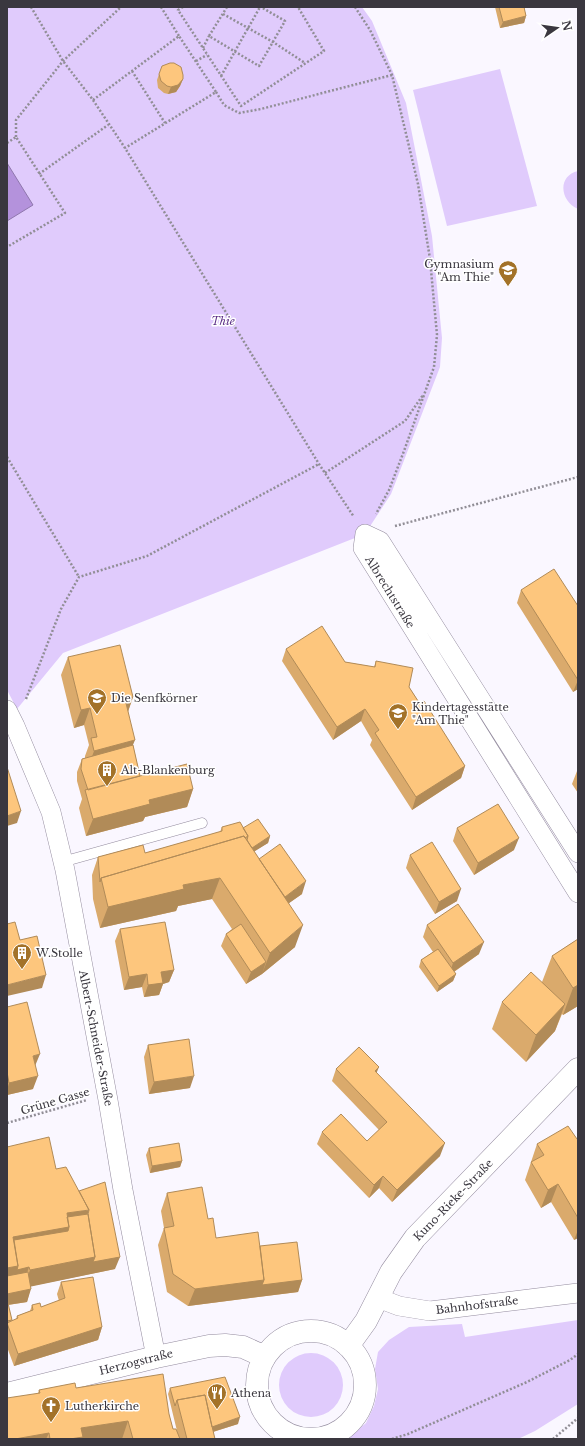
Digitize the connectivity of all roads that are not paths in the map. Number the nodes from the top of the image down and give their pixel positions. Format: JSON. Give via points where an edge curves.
{"nodes":[{"id":1,"x":11,"y":718,"type":"edge"},
{"id":2,"x":202,"y":823,"type":"dead end"},
{"id":3,"x":578,"y":853,"type":"edge"},
{"id":4,"x":62,"y":862,"type":"junction"},
{"id":5,"x":578,"y":893,"type":"edge"},
{"id":6,"x":578,"y":1070,"type":"edge"},
{"id":7,"x":578,"y":1293,"type":"edge"},
{"id":8,"x":378,"y":1298,"type":"junction"},
{"id":9,"x":348,"y":1346,"type":"junction"},
{"id":10,"x":156,"y":1357,"type":"junction"},
{"id":11,"x":265,"y":1357,"type":"junction"},
{"id":12,"x":7,"y":1394,"type":"edge"},
{"id":13,"x":304,"y":1439,"type":"edge"}],
"edges":[{"from":1,"to":4,"type":"street","name":"Albert-Schneider-Straße","via":[[51,812]]},
{"from":2,"to":4,"type":"lane"},
{"from":3,"to":5,"type":"street","name":"Albrechtstraße","via":[[380,541],[365,534],[363,548]]},
{"from":4,"to":10,"type":"street","name":"Albert-Schneider-Straße"},
{"from":6,"to":8,"type":"street","name":"Kuno-Rieke-Straße","via":[[416,1238],[391,1272]]},
{"from":7,"to":8,"type":"street","name":"Bahnhofstraße","via":[[430,1311],[399,1306]]},
{"from":8,"to":9,"type":"street","name":"Kuno-Rieke-Straße","via":[[366,1321]]},
{"from":9,"to":11,"type":"street","via":[[329,1334],[303,1332],[281,1340]]},
{"from":9,"to":13,"type":"street","via":[[359,1360],[364,1378],[365,1387],[361,1404],[352,1420],[338,1431],[322,1438]]},
{"from":10,"to":11,"type":"street","name":"Herzogstraße","via":[[225,1345],[243,1347]]},
{"from":10,"to":12,"type":"street","name":"Herzogstraße"},
{"from":11,"to":13,"type":"street","via":[[257,1382],[262,1408],[280,1428]]}]}
